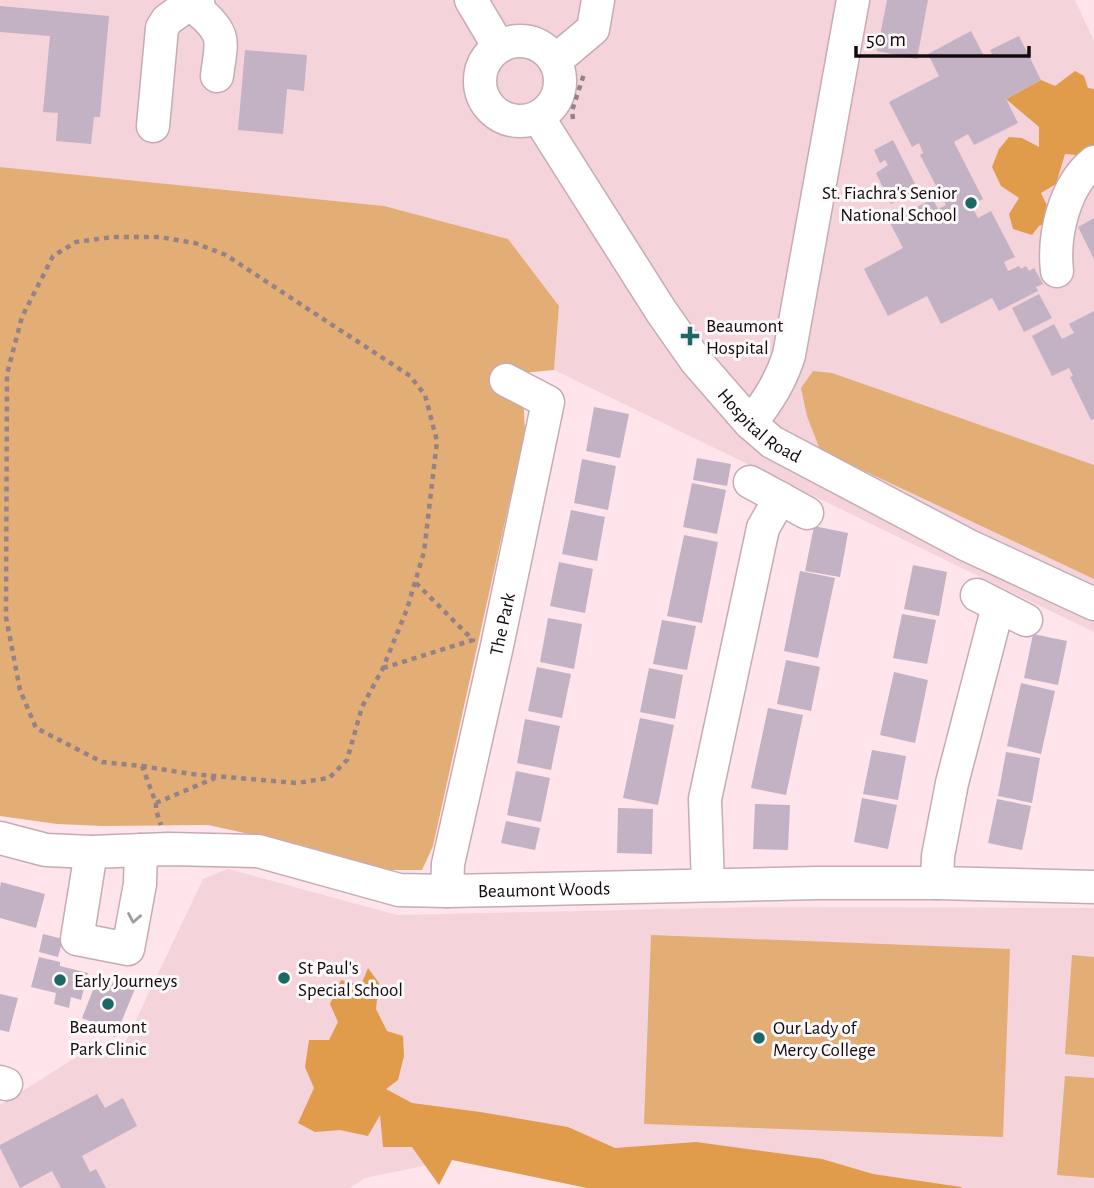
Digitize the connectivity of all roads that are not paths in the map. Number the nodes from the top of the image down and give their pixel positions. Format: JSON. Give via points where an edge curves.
{"nodes":[{"id":1,"x":193,"y":0,"type":"edge"},
{"id":2,"x":198,"y":0,"type":"edge"},
{"id":3,"x":471,"y":0,"type":"edge"},
{"id":4,"x":598,"y":0,"type":"edge"},
{"id":5,"x":853,"y":0,"type":"edge"},
{"id":6,"x":499,"y":47,"type":"junction"},
{"id":7,"x":555,"y":61,"type":"junction"},
{"id":8,"x":217,"y":76,"type":"dead end"},
{"id":9,"x":538,"y":117,"type":"junction"},
{"id":10,"x":153,"y":125,"type":"dead end"},
{"id":11,"x":1094,"y":162,"type":"edge"},
{"id":12,"x":1057,"y":271,"type":"dead end"},
{"id":13,"x":506,"y":380,"type":"dead end"},
{"id":14,"x":750,"y":423,"type":"junction"},
{"id":15,"x":750,"y":482,"type":"dead end"},
{"id":16,"x":780,"y":498,"type":"junction"},
{"id":17,"x":807,"y":513,"type":"dead end"},
{"id":18,"x":1094,"y":604,"type":"edge"},
{"id":19,"x":1026,"y":620,"type":"dead end"},
{"id":20,"x":0,"y":838,"type":"edge"},
{"id":21,"x":155,"y":850,"type":"junction"},
{"id":22,"x":91,"y":852,"type":"junction"},
{"id":23,"x":937,"y":883,"type":"junction"},
{"id":24,"x":708,"y":885,"type":"junction"},
{"id":25,"x":1094,"y":887,"type":"edge"},
{"id":26,"x":447,"y":891,"type":"junction"}],
"edges":[{"from":1,"to":10,"type":"street","via":[[162,29]]},
{"from":2,"to":8,"type":"street","via":[[199,11],[218,30],[221,41]]},
{"from":3,"to":6,"type":"street"},
{"from":4,"to":7,"type":"street","via":[[593,29]]},
{"from":5,"to":14,"type":"street","via":[[789,355],[773,393]]},
{"from":6,"to":7,"type":"street","via":[[508,42],[536,44]]},
{"from":6,"to":9,"type":"street","via":[[483,65],[483,97],[504,118],[519,122]]},
{"from":7,"to":9,"type":"street","via":[[560,82],[557,97]]},
{"from":9,"to":14,"type":"street","name":"Hospital Road","via":[[660,312]]},
{"from":11,"to":12,"type":"street","via":[[1067,202],[1057,244]]},
{"from":13,"to":26,"type":"street","name":"The Park","via":[[548,402],[448,864]]},
{"from":14,"to":18,"type":"street","name":"Hospital Road","via":[[772,442],[967,545]]},
{"from":15,"to":16,"type":"street"},
{"from":16,"to":17,"type":"street"},
{"from":16,"to":24,"type":"street","via":[[763,528],[705,799]]},
{"from":19,"to":23,"type":"street","via":[[987,600],[938,856]]},
{"from":20,"to":22,"type":"street","name":"Beaumont Woods","via":[[46,850]]},
{"from":21,"to":22,"type":"street","name":"Beaumont Woods"},
{"from":21,"to":22,"type":"street","one_way":true,"via":[[140,884],[128,949],[77,939]]},
{"from":21,"to":26,"type":"street","name":"Beaumont Woods","via":[[258,851],[400,890]]},
{"from":23,"to":24,"type":"street","name":"Beaumont Woods"},
{"from":23,"to":25,"type":"street","name":"Beaumont Woods"},
{"from":24,"to":26,"type":"street","name":"Beaumont Woods"}]}
